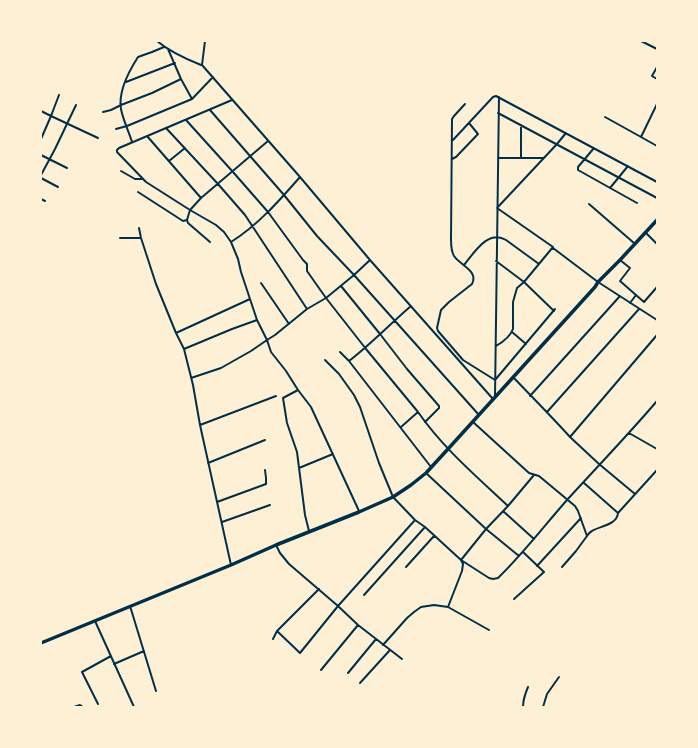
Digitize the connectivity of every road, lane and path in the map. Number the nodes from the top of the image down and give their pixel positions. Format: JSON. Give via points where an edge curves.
{"nodes":[{"id":1,"x":157,"y":41,"type":"edge"},
{"id":2,"x":205,"y":41,"type":"edge"},
{"id":3,"x":641,"y":41,"type":"edge"},
{"id":4,"x":164,"y":47,"type":"junction"},
{"id":5,"x":168,"y":49,"type":"junction"},
{"id":6,"x":657,"y":49,"type":"edge"},
{"id":7,"x":175,"y":64,"type":"junction"},
{"id":8,"x":202,"y":65,"type":"junction"},
{"id":9,"x":657,"y":66,"type":"edge"},
{"id":10,"x":213,"y":77,"type":"junction"},
{"id":11,"x":181,"y":79,"type":"junction"},
{"id":12,"x":657,"y":79,"type":"edge"},
{"id":13,"x":126,"y":82,"type":"junction"},
{"id":14,"x":59,"y":95,"type":"dead end"},
{"id":15,"x":499,"y":97,"type":"junction"},
{"id":16,"x":192,"y":99,"type":"junction"},
{"id":17,"x":232,"y":100,"type":"junction"},
{"id":18,"x":465,"y":104,"type":"dead end"},
{"id":19,"x":657,"y":104,"type":"edge"},
{"id":20,"x":76,"y":105,"type":"dead end"},
{"id":21,"x":121,"y":105,"type":"junction"},
{"id":22,"x":210,"y":110,"type":"junction"},
{"id":23,"x":41,"y":111,"type":"edge"},
{"id":24,"x":103,"y":112,"type":"dead end"},
{"id":25,"x":498,"y":113,"type":"junction"},
{"id":26,"x":50,"y":116,"type":"junction"},
{"id":27,"x":605,"y":117,"type":"dead end"},
{"id":28,"x":186,"y":120,"type":"junction"},
{"id":29,"x":67,"y":123,"type":"junction"},
{"id":30,"x":469,"y":123,"type":"junction"},
{"id":31,"x":522,"y":125,"type":"junction"},
{"id":32,"x":127,"y":126,"type":"junction"},
{"id":33,"x":166,"y":128,"type":"junction"},
{"id":34,"x":116,"y":129,"type":"dead end"},
{"id":35,"x":566,"y":133,"type":"junction"},
{"id":36,"x":42,"y":135,"type":"edge"},
{"id":37,"x":147,"y":136,"type":"junction"},
{"id":38,"x":641,"y":137,"type":"junction"},
{"id":39,"x":98,"y":138,"type":"dead end"},
{"id":40,"x":41,"y":139,"type":"edge"},
{"id":41,"x":268,"y":141,"type":"junction"},
{"id":42,"x":452,"y":141,"type":"junction"},
{"id":43,"x":132,"y":142,"type":"junction"},
{"id":44,"x":557,"y":144,"type":"junction"},
{"id":45,"x":657,"y":146,"type":"edge"},
{"id":46,"x":185,"y":148,"type":"junction"},
{"id":47,"x":594,"y":148,"type":"junction"},
{"id":48,"x":41,"y":155,"type":"edge"},
{"id":49,"x":250,"y":156,"type":"junction"},
{"id":50,"x":498,"y":158,"type":"junction"},
{"id":51,"x":521,"y":158,"type":"junction"},
{"id":52,"x":543,"y":158,"type":"junction"},
{"id":53,"x":49,"y":159,"type":"junction"},
{"id":54,"x":452,"y":159,"type":"junction"},
{"id":55,"x":585,"y":159,"type":"junction"},
{"id":56,"x":169,"y":161,"type":"junction"},
{"id":57,"x":628,"y":166,"type":"junction"},
{"id":58,"x":68,"y":168,"type":"dead end"},
{"id":59,"x":121,"y":171,"type":"dead end"},
{"id":60,"x":233,"y":172,"type":"junction"},
{"id":61,"x":41,"y":176,"type":"edge"},
{"id":62,"x":300,"y":177,"type":"junction"},
{"id":63,"x":619,"y":178,"type":"junction"},
{"id":64,"x":143,"y":179,"type":"junction"},
{"id":65,"x":657,"y":182,"type":"edge"},
{"id":66,"x":218,"y":184,"type":"junction"},
{"id":67,"x":58,"y":187,"type":"dead end"},
{"id":68,"x":610,"y":188,"type":"junction"},
{"id":69,"x":138,"y":192,"type":"dead end"},
{"id":70,"x":284,"y":196,"type":"junction"},
{"id":71,"x":201,"y":198,"type":"junction"},
{"id":72,"x":657,"y":198,"type":"edge"},
{"id":73,"x":41,"y":200,"type":"edge"},
{"id":74,"x":45,"y":202,"type":"dead end"},
{"id":75,"x":637,"y":203,"type":"dead end"},
{"id":76,"x":589,"y":204,"type":"dead end"},
{"id":77,"x":497,"y":208,"type":"junction"},
{"id":78,"x":190,"y":210,"type":"junction"},
{"id":79,"x":268,"y":212,"type":"junction"},
{"id":80,"x":187,"y":220,"type":"junction"},
{"id":81,"x":657,"y":220,"type":"edge"},
{"id":82,"x":252,"y":226,"type":"junction"},
{"id":83,"x":139,"y":228,"type":"dead end"},
{"id":84,"x":646,"y":233,"type":"junction"},
{"id":85,"x":497,"y":236,"type":"junction"},
{"id":86,"x":120,"y":238,"type":"dead end"},
{"id":87,"x":141,"y":238,"type":"junction"},
{"id":88,"x":210,"y":242,"type":"dead end"},
{"id":89,"x":231,"y":242,"type":"junction"},
{"id":90,"x":635,"y":244,"type":"junction"},
{"id":91,"x":657,"y":244,"type":"edge"},
{"id":92,"x":553,"y":247,"type":"junction"},
{"id":93,"x":370,"y":260,"type":"junction"},
{"id":94,"x":620,"y":260,"type":"junction"},
{"id":95,"x":496,"y":261,"type":"junction"},
{"id":96,"x":539,"y":264,"type":"junction"},
{"id":97,"x":464,"y":265,"type":"junction"},
{"id":98,"x":354,"y":275,"type":"junction"},
{"id":99,"x":524,"y":282,"type":"junction"},
{"id":100,"x":598,"y":282,"type":"junction"},
{"id":101,"x":261,"y":283,"type":"dead end"},
{"id":102,"x":341,"y":286,"type":"junction"},
{"id":103,"x":657,"y":287,"type":"edge"},
{"id":104,"x":636,"y":295,"type":"junction"},
{"id":105,"x":620,"y":296,"type":"junction"},
{"id":106,"x":326,"y":298,"type":"junction"},
{"id":107,"x":250,"y":300,"type":"junction"},
{"id":108,"x":630,"y":303,"type":"junction"},
{"id":109,"x":411,"y":306,"type":"junction"},
{"id":110,"x":307,"y":309,"type":"junction"},
{"id":111,"x":640,"y":309,"type":"junction"},
{"id":112,"x":257,"y":320,"type":"junction"},
{"id":113,"x":657,"y":320,"type":"edge"},
{"id":114,"x":394,"y":321,"type":"junction"},
{"id":115,"x":289,"y":324,"type":"junction"},
{"id":116,"x":512,"y":332,"type":"junction"},
{"id":117,"x":176,"y":333,"type":"junction"},
{"id":118,"x":380,"y":334,"type":"junction"},
{"id":119,"x":657,"y":335,"type":"edge"},
{"id":120,"x":267,"y":340,"type":"junction"},
{"id":121,"x":526,"y":344,"type":"junction"},
{"id":122,"x":496,"y":346,"type":"junction"},
{"id":123,"x":184,"y":349,"type":"junction"},
{"id":124,"x":366,"y":349,"type":"junction"},
{"id":125,"x":340,"y":352,"type":"dead end"},
{"id":126,"x":325,"y":360,"type":"dead end"},
{"id":127,"x":349,"y":361,"type":"junction"},
{"id":128,"x":513,"y":377,"type":"junction"},
{"id":129,"x":191,"y":378,"type":"junction"},
{"id":130,"x":495,"y":380,"type":"junction"},
{"id":131,"x":298,"y":390,"type":"junction"},
{"id":132,"x":276,"y":396,"type":"dead end"},
{"id":133,"x":530,"y":396,"type":"junction"},
{"id":134,"x":494,"y":397,"type":"junction"},
{"id":135,"x":657,"y":401,"type":"edge"},
{"id":136,"x":654,"y":405,"type":"junction"},
{"id":137,"x":657,"y":406,"type":"edge"},
{"id":138,"x":418,"y":412,"type":"junction"},
{"id":139,"x":548,"y":412,"type":"junction"},
{"id":140,"x":478,"y":416,"type":"junction"},
{"id":141,"x":425,"y":422,"type":"junction"},
{"id":142,"x":473,"y":422,"type":"junction"},
{"id":143,"x":200,"y":425,"type":"junction"},
{"id":144,"x":401,"y":427,"type":"junction"},
{"id":145,"x":629,"y":433,"type":"junction"},
{"id":146,"x":570,"y":436,"type":"junction"},
{"id":147,"x":265,"y":440,"type":"dead end"},
{"id":148,"x":448,"y":449,"type":"junction"},
{"id":149,"x":657,"y":449,"type":"edge"},
{"id":150,"x":333,"y":454,"type":"junction"},
{"id":151,"x":208,"y":463,"type":"junction"},
{"id":152,"x":599,"y":464,"type":"junction"},
{"id":153,"x":431,"y":466,"type":"junction"},
{"id":154,"x":299,"y":468,"type":"junction"},
{"id":155,"x":265,"y":470,"type":"dead end"},
{"id":156,"x":657,"y":470,"type":"edge"},
{"id":157,"x":426,"y":472,"type":"junction"},
{"id":158,"x":534,"y":475,"type":"junction"},
{"id":159,"x":584,"y":483,"type":"junction"},
{"id":160,"x":635,"y":494,"type":"junction"},
{"id":161,"x":393,"y":497,"type":"junction"},
{"id":162,"x":568,"y":499,"type":"junction"},
{"id":163,"x":217,"y":502,"type":"junction"},
{"id":164,"x":270,"y":505,"type":"dead end"},
{"id":165,"x":508,"y":506,"type":"junction"},
{"id":166,"x":503,"y":511,"type":"junction"},
{"id":167,"x":359,"y":512,"type":"junction"},
{"id":168,"x":618,"y":513,"type":"junction"},
{"id":169,"x":581,"y":518,"type":"junction"},
{"id":170,"x":416,"y":520,"type":"junction"},
{"id":171,"x":222,"y":522,"type":"junction"},
{"id":172,"x":425,"y":527,"type":"junction"},
{"id":173,"x":486,"y":529,"type":"junction"},
{"id":174,"x":309,"y":532,"type":"junction"},
{"id":175,"x":434,"y":536,"type":"junction"},
{"id":176,"x":587,"y":536,"type":"junction"},
{"id":177,"x":534,"y":539,"type":"junction"},
{"id":178,"x":276,"y":545,"type":"junction"},
{"id":179,"x":523,"y":552,"type":"junction"},
{"id":180,"x":519,"y":556,"type":"junction"},
{"id":181,"x":461,"y":560,"type":"junction"},
{"id":182,"x":231,"y":565,"type":"junction"},
{"id":183,"x":537,"y":566,"type":"junction"},
{"id":184,"x":406,"y":567,"type":"dead end"},
{"id":185,"x":562,"y":567,"type":"dead end"},
{"id":186,"x":319,"y":589,"type":"junction"},
{"id":187,"x":364,"y":595,"type":"dead end"},
{"id":188,"x":514,"y":599,"type":"dead end"},
{"id":189,"x":130,"y":606,"type":"junction"},
{"id":190,"x":338,"y":606,"type":"junction"},
{"id":191,"x":448,"y":607,"type":"junction"},
{"id":192,"x":95,"y":621,"type":"junction"},
{"id":193,"x":358,"y":625,"type":"junction"},
{"id":194,"x":489,"y":630,"type":"dead end"},
{"id":195,"x":277,"y":631,"type":"junction"},
{"id":196,"x":273,"y":638,"type":"dead end"},
{"id":197,"x":376,"y":639,"type":"junction"},
{"id":198,"x":41,"y":643,"type":"edge"},
{"id":199,"x":383,"y":645,"type":"junction"},
{"id":200,"x":390,"y":650,"type":"junction"},
{"id":201,"x":144,"y":651,"type":"junction"},
{"id":202,"x":111,"y":656,"type":"junction"},
{"id":203,"x":402,"y":659,"type":"dead end"},
{"id":204,"x":114,"y":664,"type":"junction"},
{"id":205,"x":321,"y":670,"type":"dead end"},
{"id":206,"x":348,"y":673,"type":"dead end"},
{"id":207,"x":558,"y":677,"type":"dead end"},
{"id":208,"x":360,"y":683,"type":"dead end"},
{"id":209,"x":528,"y":688,"type":"dead end"},
{"id":210,"x":156,"y":691,"type":"dead end"},
{"id":211,"x":98,"y":704,"type":"dead end"},
{"id":212,"x":74,"y":707,"type":"edge"},
{"id":213,"x":84,"y":707,"type":"edge"},
{"id":214,"x":134,"y":707,"type":"edge"},
{"id":215,"x":523,"y":707,"type":"edge"},
{"id":216,"x":543,"y":707,"type":"edge"}],
"edges":[{"from":1,"to":4,"type":"street"},
{"from":2,"to":8,"type":"street"},
{"from":3,"to":6,"type":"street"},
{"from":4,"to":5,"type":"street"},
{"from":4,"to":13,"type":"street","via":[[138,57]]},
{"from":5,"to":7,"type":"street"},
{"from":5,"to":8,"type":"street"},
{"from":7,"to":11,"type":"street"},
{"from":7,"to":13,"type":"street"},
{"from":8,"to":10,"type":"street"},
{"from":9,"to":12,"type":"street","via":[[652,76]]},
{"from":10,"to":16,"type":"street"},
{"from":10,"to":17,"type":"street"},
{"from":11,"to":16,"type":"street"},
{"from":11,"to":21,"type":"street","via":[[152,94]]},
{"from":13,"to":21,"type":"street"},
{"from":14,"to":26,"type":"street"},
{"from":15,"to":25,"type":"street"},
{"from":15,"to":30,"type":"street","via":[[493,97]]},
{"from":15,"to":35,"type":"street"},
{"from":16,"to":32,"type":"street"},
{"from":17,"to":22,"type":"street"},
{"from":17,"to":41,"type":"street"},
{"from":18,"to":42,"type":"street","via":[[452,119]]},
{"from":19,"to":38,"type":"street"},
{"from":20,"to":29,"type":"street"},
{"from":21,"to":24,"type":"street"},
{"from":21,"to":32,"type":"street"},
{"from":22,"to":28,"type":"street"},
{"from":22,"to":49,"type":"street"},
{"from":23,"to":26,"type":"street"},
{"from":25,"to":31,"type":"street"},
{"from":25,"to":50,"type":"street"},
{"from":26,"to":29,"type":"street"},
{"from":26,"to":36,"type":"street"},
{"from":27,"to":38,"type":"street"},
{"from":28,"to":33,"type":"street"},
{"from":28,"to":60,"type":"street"},
{"from":29,"to":39,"type":"street"},
{"from":29,"to":53,"type":"street"},
{"from":30,"to":42,"type":"street"},
{"from":30,"to":54,"type":"street","via":[[478,134]]},
{"from":31,"to":44,"type":"street"},
{"from":31,"to":51,"type":"street"},
{"from":32,"to":34,"type":"street"},
{"from":32,"to":43,"type":"street"},
{"from":33,"to":37,"type":"street"},
{"from":33,"to":46,"type":"street"},
{"from":35,"to":44,"type":"street"},
{"from":35,"to":47,"type":"street"},
{"from":36,"to":40,"type":"street"},
{"from":37,"to":43,"type":"street"},
{"from":37,"to":56,"type":"street"},
{"from":38,"to":45,"type":"street"},
{"from":41,"to":49,"type":"street"},
{"from":41,"to":62,"type":"street"},
{"from":42,"to":54,"type":"street"},
{"from":43,"to":64,"type":"street","via":[[119,148],[117,152]]},
{"from":44,"to":52,"type":"street"},
{"from":44,"to":55,"type":"street"},
{"from":46,"to":56,"type":"street"},
{"from":46,"to":66,"type":"street"},
{"from":47,"to":55,"type":"street"},
{"from":47,"to":57,"type":"street"},
{"from":48,"to":53,"type":"street"},
{"from":49,"to":60,"type":"street"},
{"from":49,"to":70,"type":"street"},
{"from":50,"to":51,"type":"street"},
{"from":50,"to":77,"type":"street"},
{"from":51,"to":52,"type":"street"},
{"from":52,"to":77,"type":"street"},
{"from":53,"to":58,"type":"street"},
{"from":53,"to":61,"type":"street"},
{"from":54,"to":97,"type":"street","via":[[450,239],[455,257]]},
{"from":55,"to":63,"type":"street"},
{"from":55,"to":68,"type":"street","via":[[578,170]]},
{"from":56,"to":71,"type":"street"},
{"from":57,"to":63,"type":"street"},
{"from":57,"to":65,"type":"street"},
{"from":59,"to":64,"type":"street","via":[[135,179]]},
{"from":60,"to":66,"type":"street"},
{"from":60,"to":79,"type":"street"},
{"from":61,"to":67,"type":"street"},
{"from":62,"to":70,"type":"street"},
{"from":62,"to":93,"type":"street"},
{"from":63,"to":68,"type":"street"},
{"from":63,"to":72,"type":"street"},
{"from":64,"to":78,"type":"street"},
{"from":66,"to":71,"type":"street"},
{"from":66,"to":82,"type":"street"},
{"from":68,"to":75,"type":"street"},
{"from":69,"to":80,"type":"street","via":[[183,221]]},
{"from":70,"to":79,"type":"street"},
{"from":70,"to":98,"type":"street"},
{"from":71,"to":78,"type":"street"},
{"from":73,"to":74,"type":"street"},
{"from":76,"to":90,"type":"street"},
{"from":77,"to":85,"type":"street"},
{"from":77,"to":92,"type":"street"},
{"from":78,"to":80,"type":"street"},
{"from":78,"to":89,"type":"street","via":[[216,225]]},
{"from":79,"to":82,"type":"street"},
{"from":79,"to":106,"type":"street","via":[[307,264],[307,271]]},
{"from":80,"to":88,"type":"street"},
{"from":81,"to":84,"type":"main road"},
{"from":82,"to":89,"type":"street"},
{"from":82,"to":110,"type":"street"},
{"from":83,"to":87,"type":"street"},
{"from":84,"to":90,"type":"main road"},
{"from":84,"to":91,"type":"street"},
{"from":85,"to":95,"type":"street"},
{"from":85,"to":96,"type":"street"},
{"from":85,"to":97,"type":"street","via":[[484,242]]},
{"from":86,"to":87,"type":"street"},
{"from":87,"to":117,"type":"street"},
{"from":89,"to":107,"type":"street"},
{"from":90,"to":94,"type":"main road"},
{"from":92,"to":96,"type":"street"},
{"from":92,"to":100,"type":"street"},
{"from":93,"to":98,"type":"street"},
{"from":93,"to":109,"type":"street"},
{"from":94,"to":100,"type":"main road"},
{"from":94,"to":104,"type":"street","via":[[630,268],[620,281]]},
{"from":95,"to":99,"type":"street"},
{"from":95,"to":122,"type":"street"},
{"from":96,"to":99,"type":"street"},
{"from":97,"to":130,"type":"street","via":[[472,273],[474,281],[442,310],[437,328],[460,356]]},
{"from":98,"to":102,"type":"street"},
{"from":98,"to":114,"type":"street"},
{"from":99,"to":116,"type":"street","via":[[518,288],[513,302]]},
{"from":99,"to":121,"type":"street","via":[[555,310]]},
{"from":100,"to":105,"type":"street"},
{"from":100,"to":128,"type":"main road"},
{"from":101,"to":115,"type":"street"},
{"from":102,"to":106,"type":"street"},
{"from":102,"to":118,"type":"street"},
{"from":103,"to":104,"type":"street","via":[[644,302]]},
{"from":104,"to":108,"type":"street"},
{"from":105,"to":108,"type":"street"},
{"from":105,"to":133,"type":"street"},
{"from":106,"to":110,"type":"street"},
{"from":106,"to":124,"type":"street"},
{"from":107,"to":112,"type":"street"},
{"from":107,"to":117,"type":"street"},
{"from":108,"to":111,"type":"street"},
{"from":109,"to":114,"type":"street"},
{"from":109,"to":134,"type":"street"},
{"from":110,"to":115,"type":"street"},
{"from":111,"to":113,"type":"street"},
{"from":111,"to":139,"type":"street"},
{"from":112,"to":120,"type":"street"},
{"from":112,"to":123,"type":"street"},
{"from":114,"to":118,"type":"street"},
{"from":114,"to":140,"type":"street"},
{"from":115,"to":120,"type":"street"},
{"from":116,"to":121,"type":"street"},
{"from":116,"to":122,"type":"street","via":[[506,340]]},
{"from":117,"to":123,"type":"street"},
{"from":118,"to":124,"type":"street"},
{"from":118,"to":141,"type":"street","via":[[439,406],[438,411]]},
{"from":119,"to":146,"type":"street"},
{"from":120,"to":129,"type":"street","via":[[221,368]]},
{"from":120,"to":131,"type":"street","via":[[271,352]]},
{"from":121,"to":130,"type":"street"},
{"from":122,"to":130,"type":"street"},
{"from":123,"to":129,"type":"street"},
{"from":124,"to":127,"type":"street"},
{"from":124,"to":138,"type":"street"},
{"from":125,"to":127,"type":"street"},
{"from":126,"to":161,"type":"street","via":[[339,374],[360,407]]},
{"from":127,"to":144,"type":"street"},
{"from":128,"to":133,"type":"street"},
{"from":128,"to":134,"type":"main road"},
{"from":129,"to":143,"type":"street"},
{"from":130,"to":134,"type":"street"},
{"from":131,"to":150,"type":"street","via":[[311,407]]},
{"from":131,"to":154,"type":"street","via":[[283,398]]},
{"from":132,"to":143,"type":"street"},
{"from":133,"to":139,"type":"street"},
{"from":134,"to":140,"type":"main road"},
{"from":135,"to":136,"type":"street"},
{"from":136,"to":137,"type":"street"},
{"from":136,"to":145,"type":"street"},
{"from":138,"to":141,"type":"street"},
{"from":138,"to":144,"type":"street"},
{"from":139,"to":146,"type":"street"},
{"from":140,"to":142,"type":"main road"},
{"from":141,"to":148,"type":"street"},
{"from":142,"to":148,"type":"main road"},
{"from":142,"to":158,"type":"street"},
{"from":143,"to":151,"type":"street"},
{"from":144,"to":153,"type":"street"},
{"from":145,"to":149,"type":"street"},
{"from":145,"to":152,"type":"street"},
{"from":146,"to":152,"type":"street"},
{"from":147,"to":151,"type":"street"},
{"from":148,"to":153,"type":"main road"},
{"from":148,"to":165,"type":"street"},
{"from":150,"to":154,"type":"street"},
{"from":150,"to":167,"type":"street"},
{"from":151,"to":163,"type":"street"},
{"from":152,"to":159,"type":"street"},
{"from":152,"to":160,"type":"street"},
{"from":153,"to":157,"type":"main road"},
{"from":154,"to":174,"type":"street"},
{"from":155,"to":163,"type":"street","via":[[266,484]]},
{"from":156,"to":160,"type":"street"},
{"from":157,"to":161,"type":"main road"},
{"from":157,"to":173,"type":"street"},
{"from":158,"to":162,"type":"street","via":[[540,476]]},
{"from":158,"to":165,"type":"street"},
{"from":159,"to":162,"type":"street"},
{"from":159,"to":168,"type":"street"},
{"from":160,"to":168,"type":"street"},
{"from":161,"to":167,"type":"main road"},
{"from":161,"to":170,"type":"street"},
{"from":162,"to":169,"type":"street"},
{"from":162,"to":177,"type":"street"},
{"from":163,"to":171,"type":"street"},
{"from":164,"to":171,"type":"street"},
{"from":165,"to":166,"type":"street"},
{"from":166,"to":173,"type":"street"},
{"from":166,"to":177,"type":"street"},
{"from":167,"to":174,"type":"main road"},
{"from":168,"to":176,"type":"street","via":[[617,519]]},
{"from":169,"to":176,"type":"street"},
{"from":169,"to":183,"type":"street"},
{"from":170,"to":172,"type":"street"},
{"from":170,"to":190,"type":"street"},
{"from":171,"to":182,"type":"street"},
{"from":172,"to":175,"type":"street"},
{"from":172,"to":187,"type":"street"},
{"from":173,"to":180,"type":"street"},
{"from":173,"to":181,"type":"street"},
{"from":174,"to":178,"type":"main road"},
{"from":175,"to":181,"type":"street"},
{"from":175,"to":184,"type":"street"},
{"from":176,"to":185,"type":"street"},
{"from":177,"to":179,"type":"street"},
{"from":178,"to":182,"type":"main road"},
{"from":178,"to":186,"type":"street","via":[[289,564]]},
{"from":179,"to":180,"type":"street"},
{"from":179,"to":183,"type":"street"},
{"from":180,"to":181,"type":"street","via":[[498,578],[493,579]]},
{"from":181,"to":191,"type":"street","via":[[462,571]]},
{"from":182,"to":189,"type":"main road"},
{"from":183,"to":188,"type":"street","via":[[544,572]]},
{"from":186,"to":190,"type":"street"},
{"from":186,"to":195,"type":"street"},
{"from":189,"to":192,"type":"main road"},
{"from":189,"to":201,"type":"street"},
{"from":190,"to":193,"type":"street"},
{"from":190,"to":195,"type":"street","via":[[300,653]]},
{"from":191,"to":194,"type":"street"},
{"from":191,"to":199,"type":"street","via":[[420,607]]},
{"from":192,"to":198,"type":"main road"},
{"from":192,"to":202,"type":"street"},
{"from":193,"to":197,"type":"street"},
{"from":193,"to":205,"type":"street"},
{"from":195,"to":196,"type":"street"},
{"from":197,"to":199,"type":"street"},
{"from":197,"to":206,"type":"street"},
{"from":199,"to":200,"type":"street"},
{"from":200,"to":203,"type":"street"},
{"from":200,"to":208,"type":"street"},
{"from":201,"to":204,"type":"street"},
{"from":201,"to":210,"type":"street"},
{"from":202,"to":204,"type":"street"},
{"from":202,"to":211,"type":"street","via":[[82,672]]},
{"from":204,"to":214,"type":"street"},
{"from":207,"to":216,"type":"street","via":[[547,694]]},
{"from":209,"to":215,"type":"street"},
{"from":212,"to":213,"type":"street"}]}
